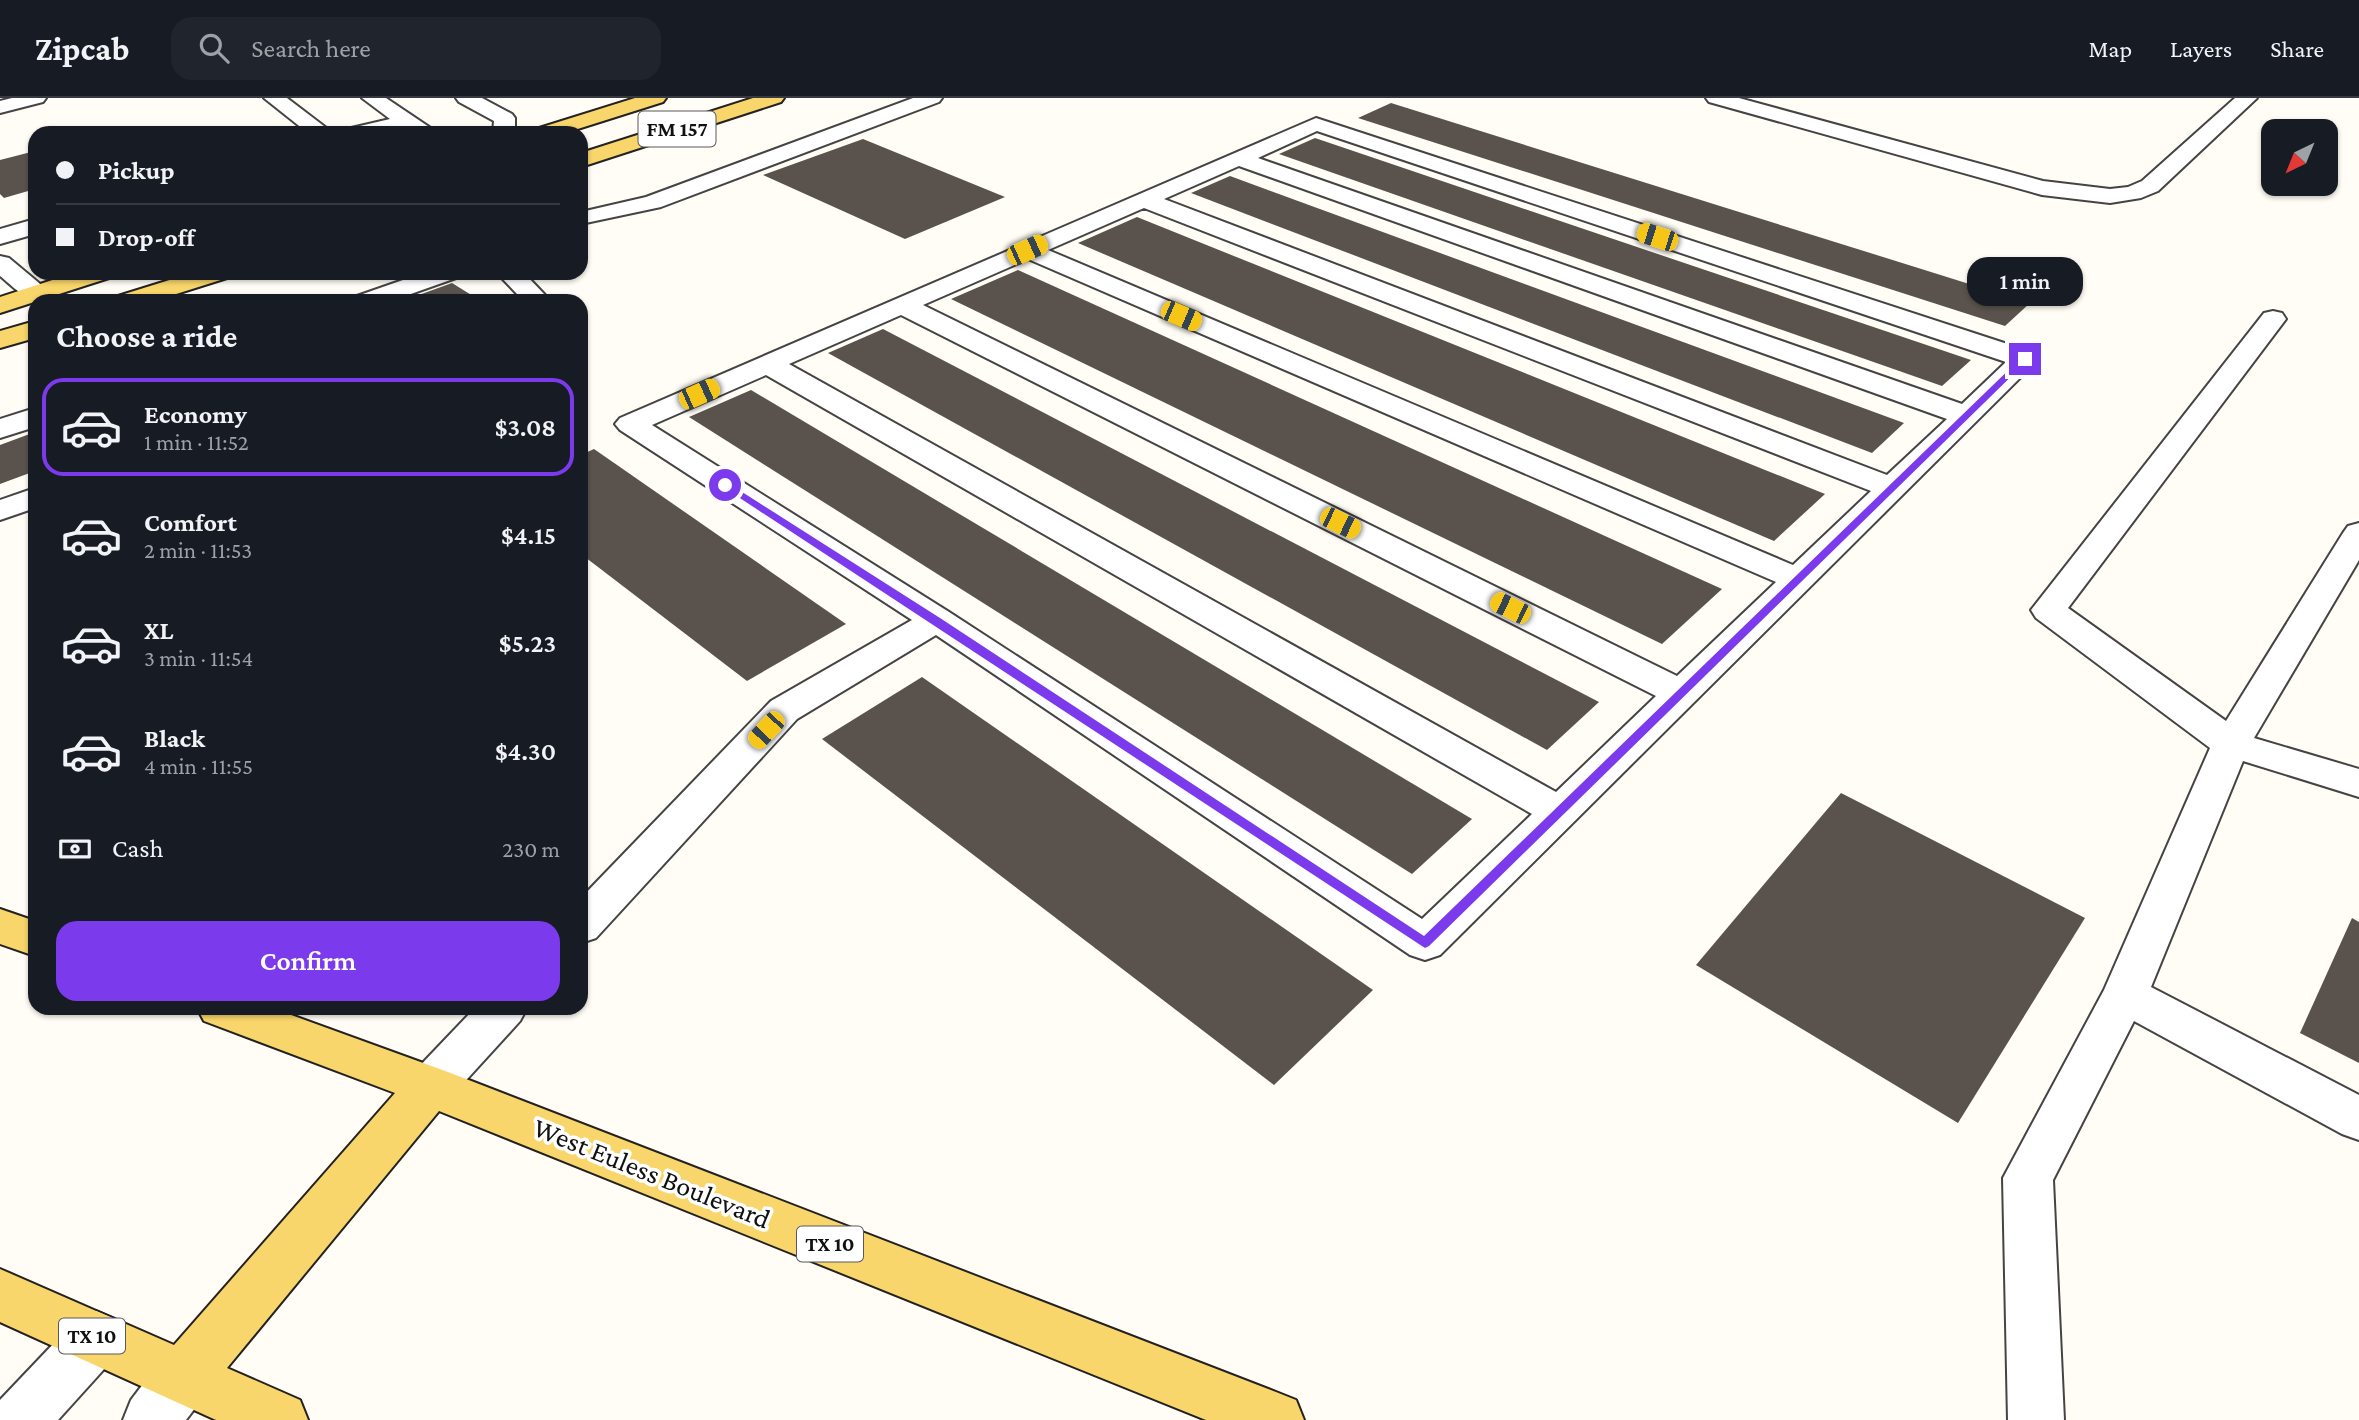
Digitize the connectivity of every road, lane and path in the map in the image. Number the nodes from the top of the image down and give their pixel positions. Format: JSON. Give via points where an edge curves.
{"nodes":[{"id":1,"x":36,"y":98,"type":"edge"},
{"id":2,"x":274,"y":98,"type":"edge"},
{"id":3,"x":372,"y":98,"type":"edge"},
{"id":4,"x":466,"y":98,"type":"edge"},
{"id":5,"x":656,"y":98,"type":"edge"},
{"id":6,"x":774,"y":98,"type":"edge"},
{"id":7,"x":932,"y":98,"type":"edge"},
{"id":8,"x":1716,"y":98,"type":"edge"},
{"id":9,"x":2247,"y":98,"type":"edge"},
{"id":10,"x":0,"y":107,"type":"edge"},
{"id":11,"x":408,"y":121,"type":"junction"},
{"id":12,"x":312,"y":126,"type":"edge"},
{"id":13,"x":386,"y":126,"type":"edge"},
{"id":14,"x":416,"y":126,"type":"edge"},
{"id":15,"x":504,"y":126,"type":"edge"},
{"id":16,"x":566,"y":126,"type":"edge"},
{"id":17,"x":588,"y":158,"type":"edge"},
{"id":18,"x":1238,"y":158,"type":"junction"},
{"id":19,"x":1143,"y":200,"type":"junction"},
{"id":20,"x":588,"y":217,"type":"edge"},
{"id":21,"x":28,"y":228,"type":"edge"},
{"id":22,"x":0,"y":237,"type":"edge"},
{"id":23,"x":1027,"y":250,"type":"junction"},
{"id":24,"x":0,"y":263,"type":"edge"},
{"id":25,"x":78,"y":280,"type":"edge"},
{"id":26,"x":195,"y":280,"type":"edge"},
{"id":27,"x":427,"y":280,"type":"edge"},
{"id":28,"x":516,"y":280,"type":"edge"},
{"id":29,"x":36,"y":293,"type":"junction"},
{"id":30,"x":33,"y":294,"type":"edge"},
{"id":31,"x":150,"y":294,"type":"edge"},
{"id":32,"x":386,"y":294,"type":"edge"},
{"id":33,"x":531,"y":294,"type":"edge"},
{"id":34,"x":28,"y":296,"type":"edge"},
{"id":35,"x":0,"y":305,"type":"edge"},
{"id":36,"x":902,"y":305,"type":"junction"},
{"id":37,"x":2273,"y":319,"type":"dead end"},
{"id":38,"x":28,"y":331,"type":"edge"},
{"id":39,"x":0,"y":340,"type":"edge"},
{"id":40,"x":768,"y":364,"type":"junction"},
{"id":41,"x":1967,"y":416,"type":"junction"},
{"id":42,"x":28,"y":419,"type":"edge"},
{"id":43,"x":0,"y":429,"type":"edge"},
{"id":44,"x":1892,"y":488,"type":"junction"},
{"id":45,"x":28,"y":500,"type":"edge"},
{"id":46,"x":0,"y":511,"type":"edge"},
{"id":47,"x":2359,"y":533,"type":"edge"},
{"id":48,"x":1798,"y":579,"type":"junction"},
{"id":49,"x":937,"y":620,"type":"junction"},
{"id":50,"x":1681,"y":693,"type":"junction"},
{"id":51,"x":2231,"y":744,"type":"junction"},
{"id":52,"x":2359,"y":783,"type":"edge"},
{"id":53,"x":1560,"y":812,"type":"junction"},
{"id":54,"x":588,"y":919,"type":"edge"},
{"id":55,"x":0,"y":926,"type":"edge"},
{"id":56,"x":28,"y":936,"type":"edge"},
{"id":57,"x":2124,"y":995,"type":"junction"},
{"id":58,"x":239,"y":1015,"type":"edge"},
{"id":59,"x":497,"y":1015,"type":"edge"},
{"id":60,"x":431,"y":1086,"type":"junction"},
{"id":61,"x":2359,"y":1119,"type":"edge"},
{"id":62,"x":0,"y":1295,"type":"edge"},
{"id":63,"x":96,"y":1338,"type":"junction"},
{"id":64,"x":185,"y":1375,"type":"junction"},
{"id":65,"x":20,"y":1420,"type":"edge"},
{"id":66,"x":151,"y":1420,"type":"edge"},
{"id":67,"x":280,"y":1420,"type":"edge"},
{"id":68,"x":1276,"y":1420,"type":"edge"},
{"id":69,"x":2036,"y":1420,"type":"edge"}],
"edges":[{"from":1,"to":10,"type":"street"},
{"from":2,"to":12,"type":"street"},
{"from":3,"to":11,"type":"street"},
{"from":4,"to":15,"type":"street","via":[[505,118]]},
{"from":5,"to":16,"type":"main road","number":"FM 157"},
{"from":6,"to":17,"type":"main road","number":"FM 157"},
{"from":7,"to":20,"type":"street","via":[[653,202]]},
{"from":8,"to":9,"type":"street","via":[[2042,188],[2110,196],[2150,186]]},
{"from":11,"to":13,"type":"street"},
{"from":11,"to":14,"type":"street"},
{"from":18,"to":19,"type":"street"},
{"from":18,"to":41,"type":"street"},
{"from":18,"to":41,"type":"street","via":[[1315,124],[2025,359]]},
{"from":19,"to":23,"type":"street"},
{"from":19,"to":44,"type":"street"},
{"from":21,"to":22,"type":"street"},
{"from":23,"to":36,"type":"street"},
{"from":23,"to":48,"type":"street"},
{"from":24,"to":29,"type":"street"},
{"from":25,"to":29,"type":"main road"},
{"from":26,"to":31,"type":"main road"},
{"from":27,"to":32,"type":"street"},
{"from":28,"to":33,"type":"street"},
{"from":29,"to":30,"type":"main road"},
{"from":34,"to":35,"type":"main road"},
{"from":36,"to":40,"type":"street"},
{"from":36,"to":50,"type":"street"},
{"from":37,"to":51,"type":"street","via":[[2048,610]]},
{"from":38,"to":39,"type":"main road"},
{"from":40,"to":49,"type":"street","via":[[631,424]]},
{"from":40,"to":53,"type":"street"},
{"from":41,"to":44,"type":"street"},
{"from":42,"to":43,"type":"street"},
{"from":44,"to":48,"type":"street"},
{"from":45,"to":46,"type":"street"},
{"from":47,"to":51,"type":"street"},
{"from":48,"to":50,"type":"street"},
{"from":49,"to":53,"type":"street","via":[[1425,943]]},
{"from":49,"to":54,"type":"street","via":[[784,710]]},
{"from":50,"to":53,"type":"street"},
{"from":51,"to":52,"type":"street"},
{"from":51,"to":57,"type":"street"},
{"from":55,"to":56,"type":"main road"},
{"from":57,"to":61,"type":"street"},
{"from":57,"to":69,"type":"street","via":[[2028,1178]]},
{"from":58,"to":60,"type":"main road","name":"West Euless Boulevard","number":"TX 10"},
{"from":59,"to":60,"type":"street"},
{"from":60,"to":64,"type":"main road"},
{"from":60,"to":68,"type":"main road","name":"West Euless Boulevard","number":"TX 10"},
{"from":62,"to":63,"type":"main road","number":"TX 10"},
{"from":63,"to":64,"type":"main road","number":"TX 10"},
{"from":63,"to":65,"type":"street"},
{"from":64,"to":66,"type":"street"},
{"from":64,"to":67,"type":"main road","number":"TX 10"}]}
